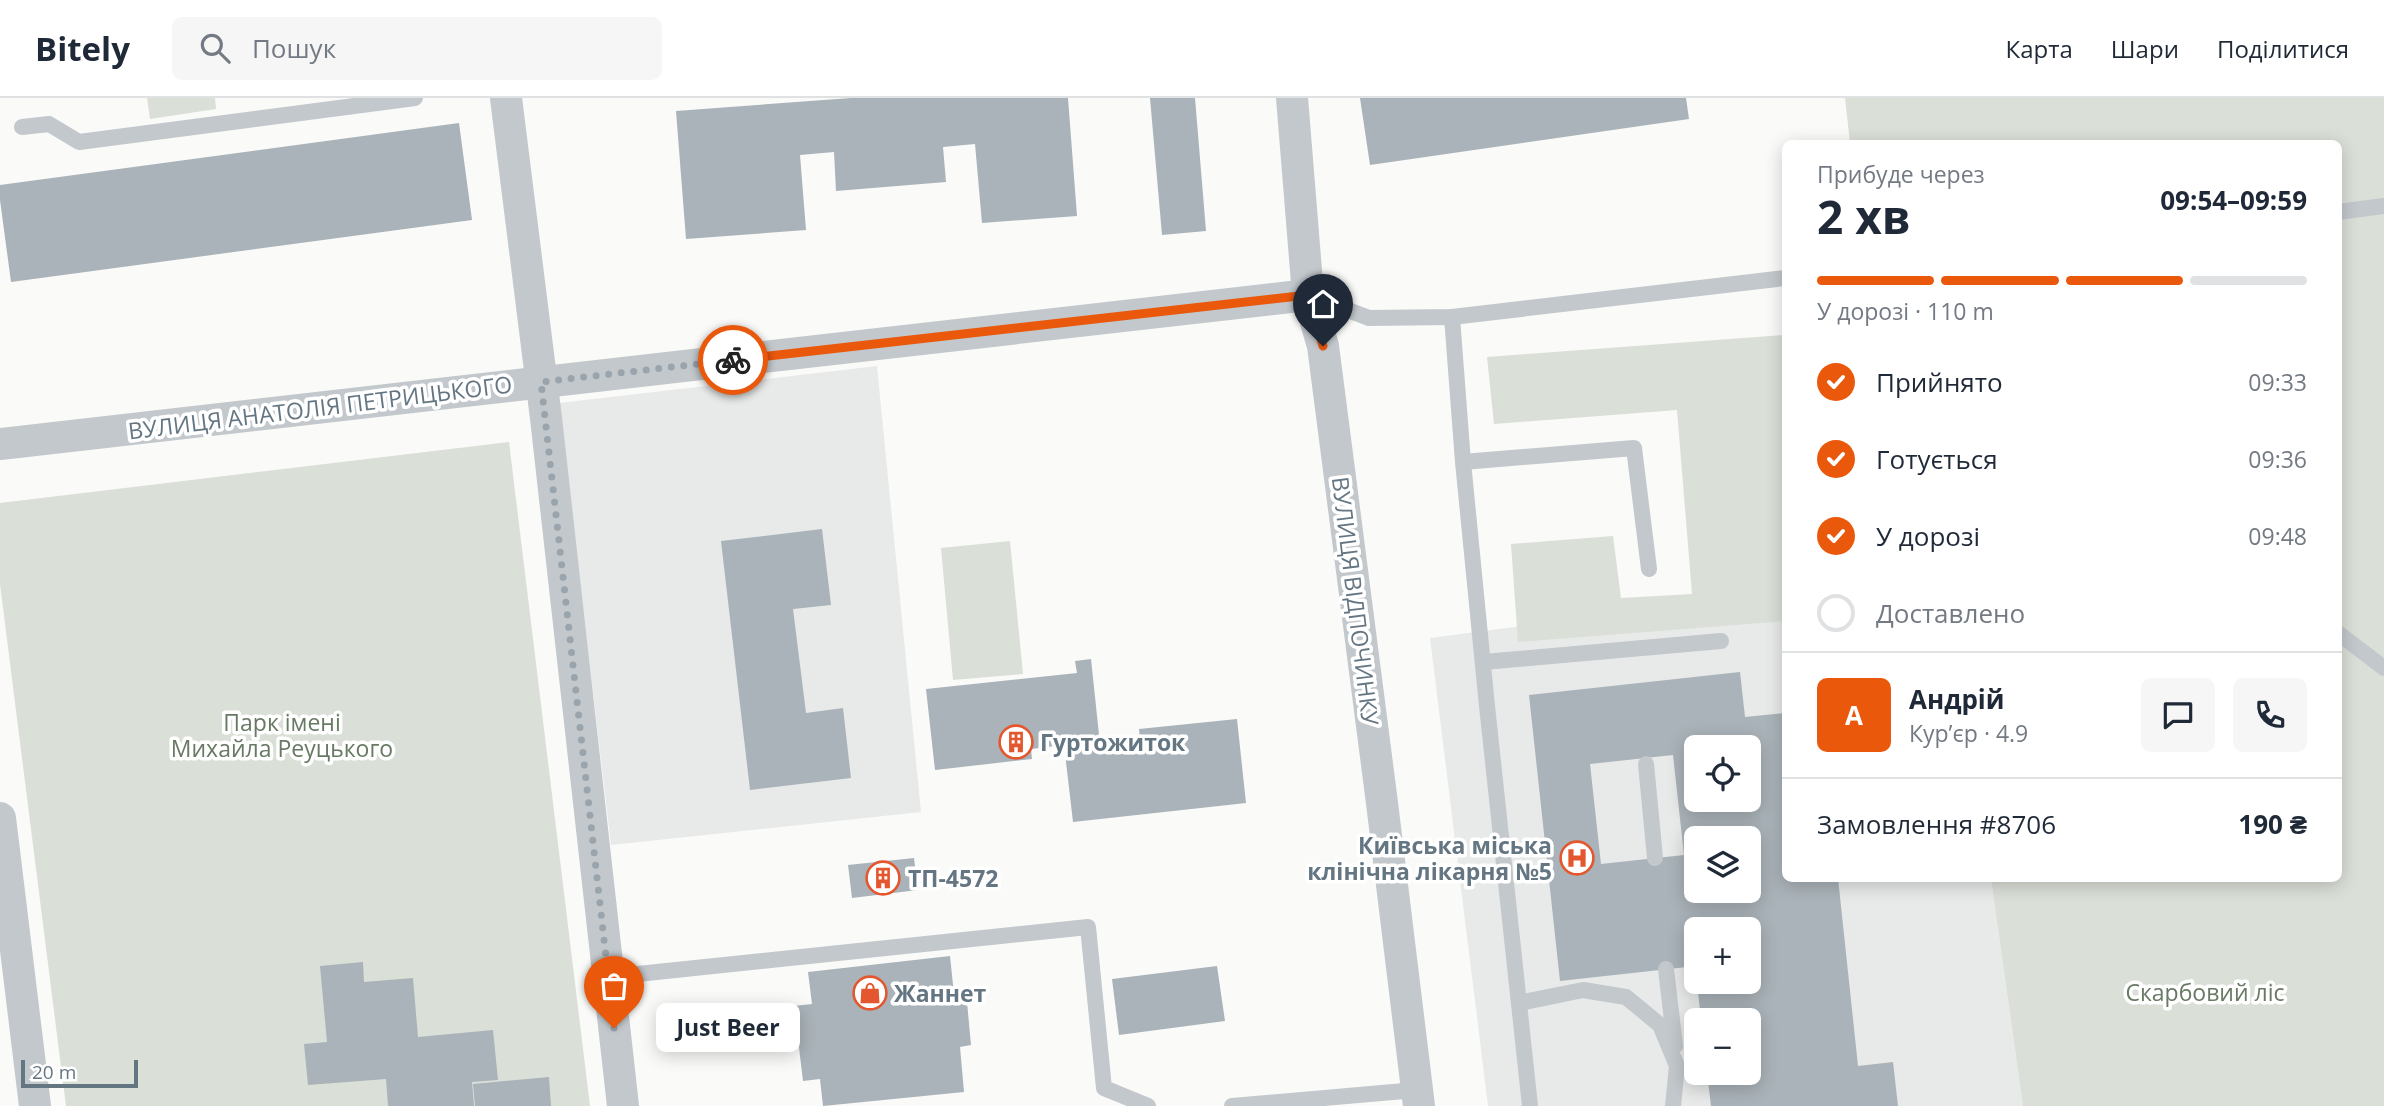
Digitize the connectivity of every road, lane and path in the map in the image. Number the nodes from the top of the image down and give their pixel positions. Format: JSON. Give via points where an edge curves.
{"nodes":[{"id":1,"x":415,"y":98,"type":"edge"},
{"id":2,"x":506,"y":98,"type":"edge"},
{"id":3,"x":1292,"y":98,"type":"edge"},
{"id":4,"x":22,"y":127,"type":"dead end"},
{"id":5,"x":2384,"y":206,"type":"edge"},
{"id":6,"x":2342,"y":211,"type":"edge"},
{"id":7,"x":1782,"y":278,"type":"edge"},
{"id":8,"x":1308,"y":295,"type":"junction"},
{"id":9,"x":1452,"y":317,"type":"junction"},
{"id":10,"x":541,"y":382,"type":"junction"},
{"id":11,"x":0,"y":444,"type":"edge"},
{"id":12,"x":1463,"y":462,"type":"junction"},
{"id":13,"x":1649,"y":569,"type":"dead end"},
{"id":14,"x":2342,"y":636,"type":"edge"},
{"id":15,"x":1721,"y":641,"type":"dead end"},
{"id":16,"x":1483,"y":662,"type":"junction"},
{"id":17,"x":2384,"y":668,"type":"edge"},
{"id":18,"x":1646,"y":764,"type":"dead end"},
{"id":19,"x":0,"y":818,"type":"edge"},
{"id":20,"x":1655,"y":858,"type":"dead end"},
{"id":21,"x":1666,"y":970,"type":"dead end"},
{"id":22,"x":608,"y":977,"type":"junction"},
{"id":23,"x":1519,"y":1003,"type":"junction"},
{"id":24,"x":1677,"y":1066,"type":"junction"},
{"id":25,"x":1418,"y":1098,"type":"edge"},
{"id":26,"x":36,"y":1106,"type":"edge"},
{"id":27,"x":623,"y":1106,"type":"edge"},
{"id":28,"x":1147,"y":1106,"type":"edge"},
{"id":29,"x":1232,"y":1106,"type":"edge"},
{"id":30,"x":1530,"y":1106,"type":"edge"},
{"id":31,"x":1673,"y":1106,"type":"edge"}],
"edges":[{"from":1,"to":4,"type":"lane","via":[[79,142],[49,124]]},
{"from":2,"to":10,"type":"street"},
{"from":3,"to":8,"type":"street","name":"ВУЛИЦЯ ВІДПОЧИНКУ"},
{"from":5,"to":6,"type":"lane"},
{"from":7,"to":9,"type":"lane"},
{"from":8,"to":9,"type":"lane","via":[[1369,318]]},
{"from":8,"to":10,"type":"street","name":"ВУЛИЦЯ АНАТОЛІЯ ПЕТРИЦЬКОГО"},
{"from":8,"to":25,"type":"street","name":"ВУЛИЦЯ ВІДПОЧИНКУ","via":[[1323,346]]},
{"from":9,"to":12,"type":"lane"},
{"from":10,"to":11,"type":"street","name":"ВУЛИЦЯ АНАТОЛІЯ ПЕТРИЦЬКОГО"},
{"from":10,"to":22,"type":"street"},
{"from":12,"to":13,"type":"lane","via":[[1634,447]]},
{"from":12,"to":16,"type":"lane"},
{"from":14,"to":17,"type":"lane"},
{"from":15,"to":16,"type":"lane"},
{"from":16,"to":23,"type":"lane"},
{"from":18,"to":20,"type":"lane"},
{"from":19,"to":26,"type":"street","via":[[16,998]]},
{"from":21,"to":24,"type":"lane"},
{"from":22,"to":27,"type":"street"},
{"from":22,"to":28,"type":"lane","via":[[1088,928],[1104,1088]]},
{"from":23,"to":24,"type":"lane","via":[[1583,990],[1626,997],[1660,1025]]},
{"from":23,"to":30,"type":"lane"},
{"from":24,"to":31,"type":"lane"},
{"from":25,"to":29,"type":"lane"}]}
